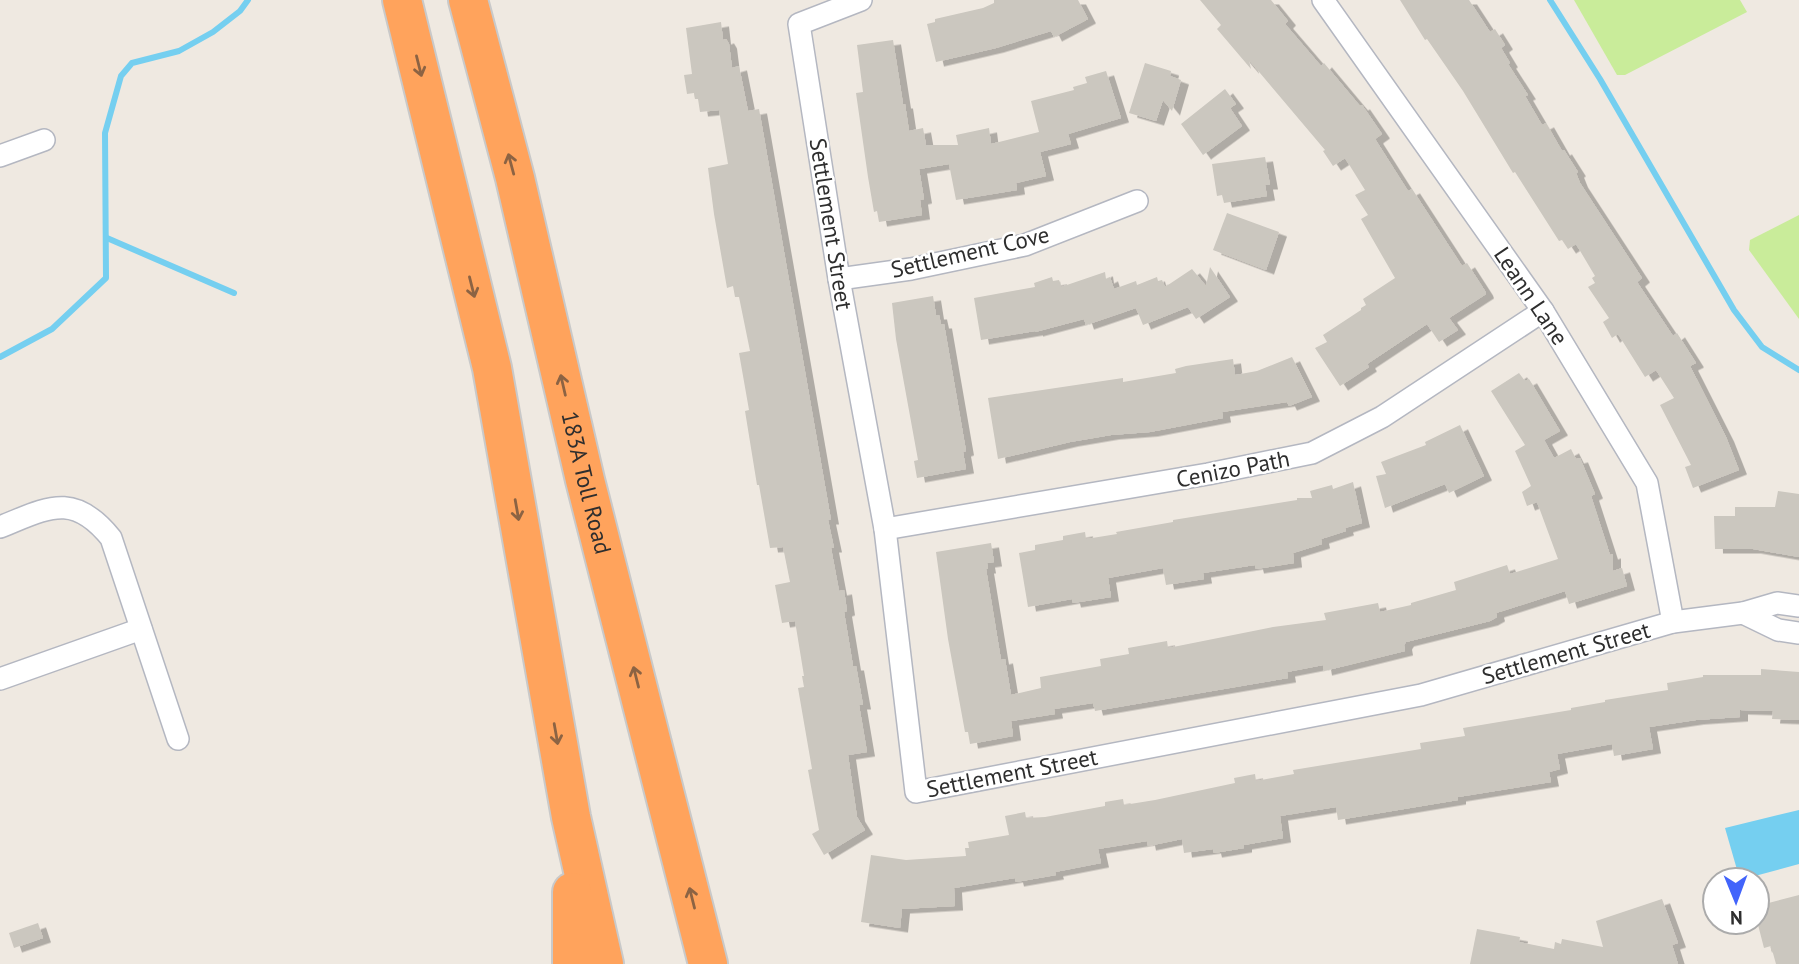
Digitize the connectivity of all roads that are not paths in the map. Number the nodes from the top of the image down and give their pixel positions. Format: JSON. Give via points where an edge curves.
{"nodes":[{"id":1,"x":402,"y":0,"type":"edge"},
{"id":2,"x":468,"y":0,"type":"edge"},
{"id":3,"x":861,"y":0,"type":"edge"},
{"id":4,"x":1323,"y":0,"type":"edge"},
{"id":5,"x":44,"y":140,"type":"dead end"},
{"id":6,"x":0,"y":156,"type":"edge"},
{"id":7,"x":1137,"y":201,"type":"dead end"},
{"id":8,"x":839,"y":279,"type":"junction"},
{"id":9,"x":1543,"y":310,"type":"junction"},
{"id":10,"x":0,"y":527,"type":"edge"},
{"id":11,"x":885,"y":529,"type":"junction"},
{"id":12,"x":1799,"y":606,"type":"edge"},
{"id":13,"x":1743,"y":613,"type":"junction"},
{"id":14,"x":1673,"y":622,"type":"junction"},
{"id":15,"x":141,"y":629,"type":"junction"},
{"id":16,"x":1799,"y":634,"type":"edge"},
{"id":17,"x":0,"y":679,"type":"edge"},
{"id":18,"x":178,"y":739,"type":"dead end"},
{"id":19,"x":571,"y":817,"type":"junction"},
{"id":20,"x":708,"y":961,"type":"edge"},
{"id":21,"x":572,"y":964,"type":"edge"},
{"id":22,"x":604,"y":964,"type":"edge"}],
"edges":[{"from":1,"to":19,"type":"highway","one_way":true,"via":[[492,368]]},
{"from":20,"to":2,"type":"highway","name":"183A Toll Road","one_way":true},
{"from":3,"to":8,"type":"street","name":"Settlement Street","via":[[799,24]]},
{"from":4,"to":9,"type":"street","name":"Leann Lane"},
{"from":5,"to":6,"type":"street"},
{"from":7,"to":8,"type":"street","name":"Settlement Cove","via":[[1025,245]]},
{"from":8,"to":11,"type":"street","name":"Settlement Street"},
{"from":9,"to":11,"type":"street","name":"Cenizo Path","via":[[1382,417],[1312,453]]},
{"from":9,"to":14,"type":"street","name":"Leann Lane","via":[[1647,483]]},
{"from":10,"to":15,"type":"street","via":[[50,508],[74,508],[99,523],[111,538]]},
{"from":11,"to":14,"type":"street","name":"Settlement Street","via":[[916,792],[1421,695]]},
{"from":12,"to":13,"type":"street","name":"Settlement Street","via":[[1777,603]]},
{"from":13,"to":14,"type":"street","name":"Settlement Street"},
{"from":13,"to":16,"type":"street","via":[[1778,630]]},
{"from":15,"to":17,"type":"street"},
{"from":15,"to":18,"type":"street"},
{"from":19,"to":21,"type":"highway"},
{"from":19,"to":22,"type":"highway"}]}
